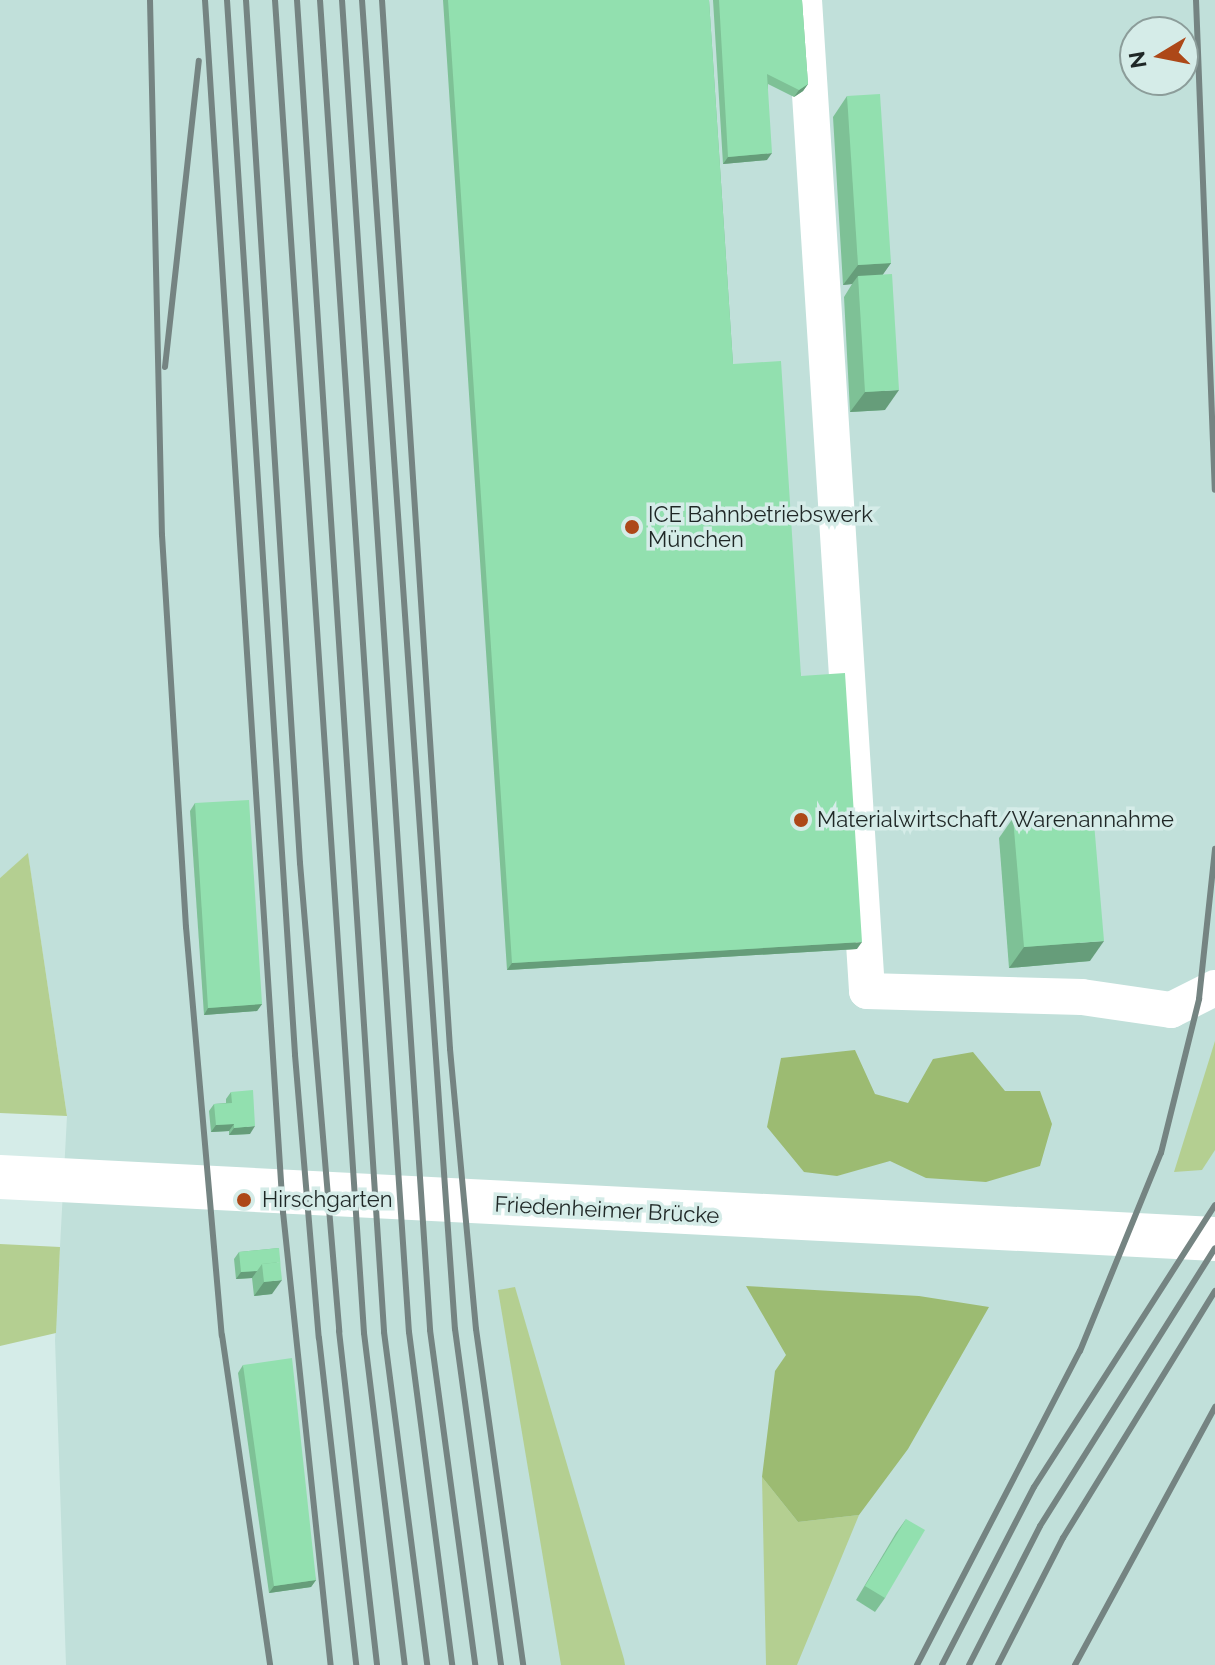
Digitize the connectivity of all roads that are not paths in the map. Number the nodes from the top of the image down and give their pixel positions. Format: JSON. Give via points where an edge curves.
{"nodes":[{"id":1,"x":804,"y":0,"type":"edge"},
{"id":2,"x":1215,"y":988,"type":"edge"},
{"id":3,"x":0,"y":1177,"type":"edge"},
{"id":4,"x":1215,"y":1239,"type":"edge"}],
"edges":[{"from":1,"to":2,"type":"lane","via":[[867,991],[1082,997],[1171,1010]]},
{"from":3,"to":4,"type":"main road","name":"Friedenheimer Brücke"}]}
